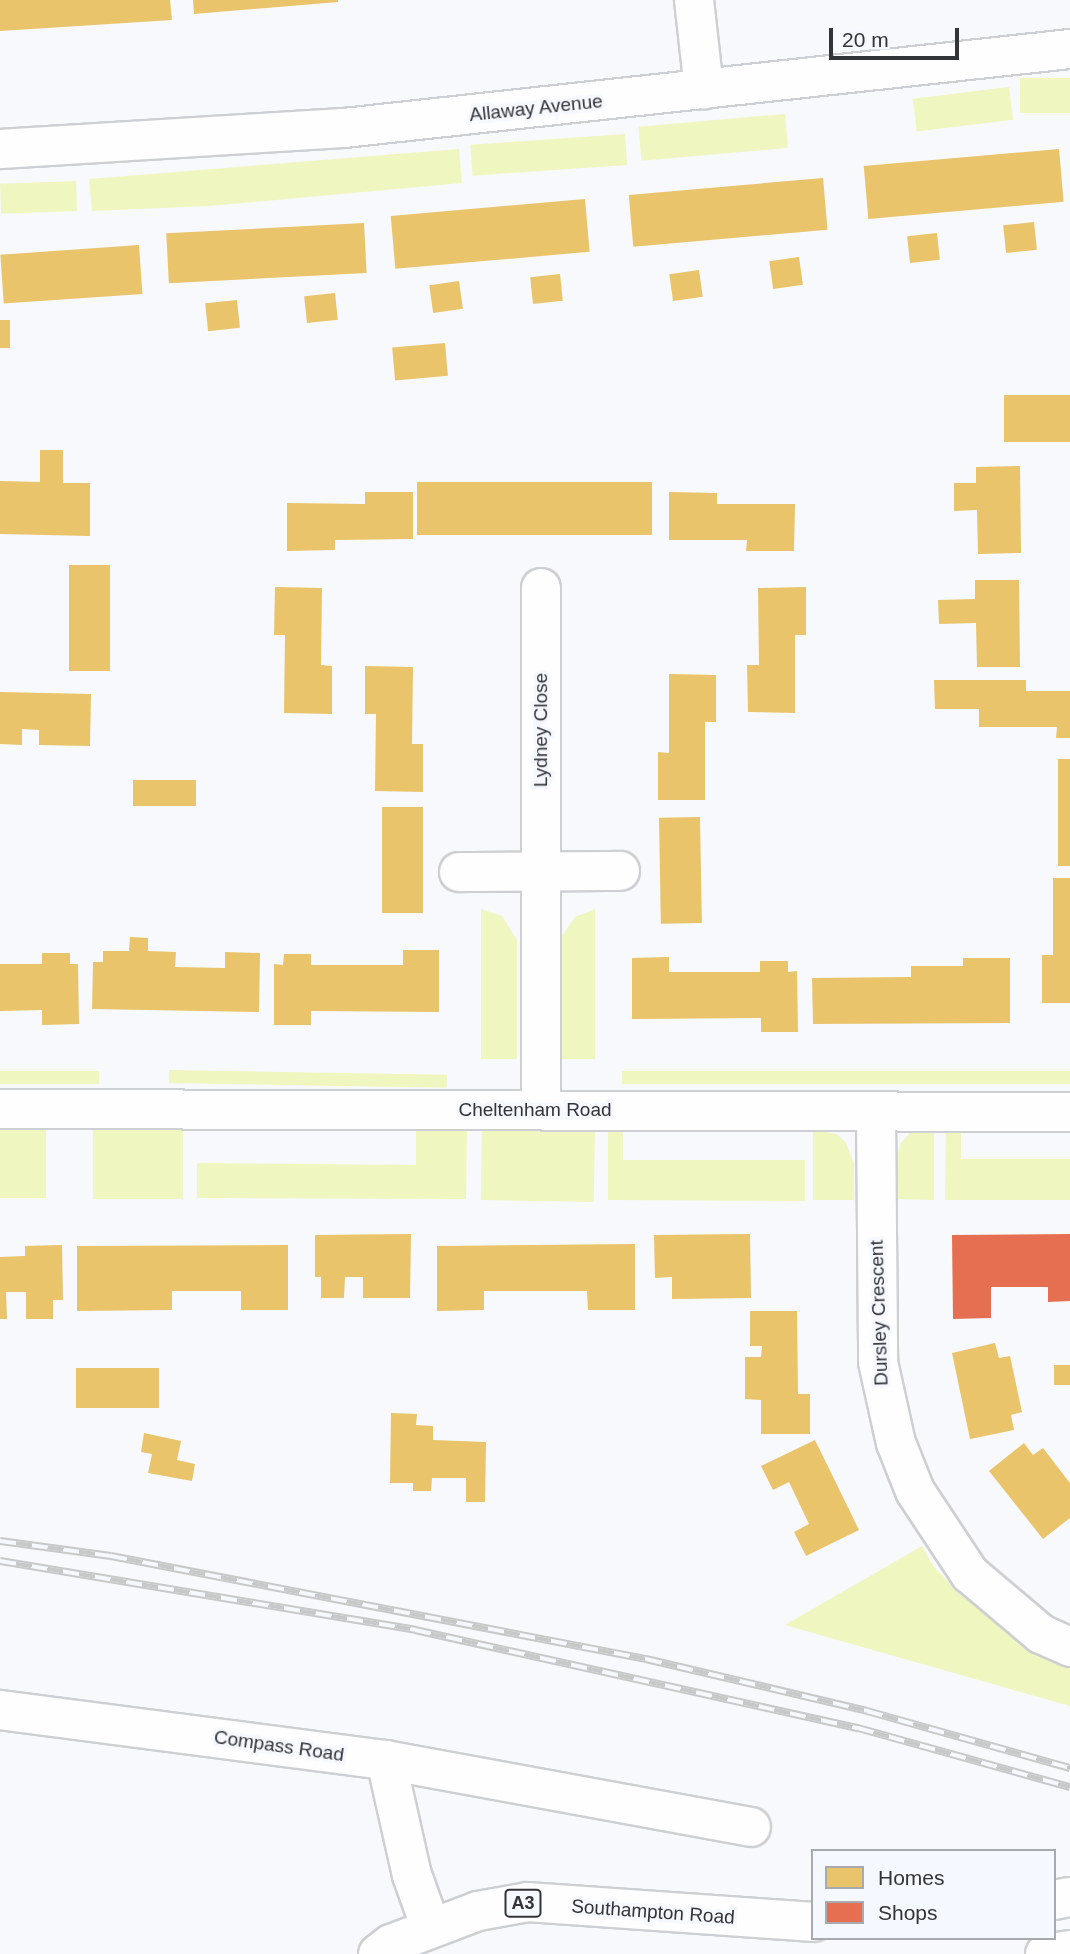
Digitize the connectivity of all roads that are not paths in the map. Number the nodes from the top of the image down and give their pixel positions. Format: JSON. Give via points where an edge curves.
{"nodes":[{"id":1,"x":694,"y":0,"type":"edge"},
{"id":2,"x":1070,"y":48,"type":"edge"},
{"id":3,"x":704,"y":89,"type":"junction"},
{"id":4,"x":0,"y":149,"type":"edge"},
{"id":5,"x":541,"y":588,"type":"dead end"},
{"id":6,"x":620,"y":871,"type":"dead end"},
{"id":7,"x":459,"y":872,"type":"dead end"},
{"id":8,"x":541,"y":872,"type":"junction"},
{"id":9,"x":0,"y":1109,"type":"edge"},
{"id":10,"x":541,"y":1110,"type":"junction"},
{"id":11,"x":1070,"y":1112,"type":"edge"},
{"id":12,"x":876,"y":1115,"type":"junction"},
{"id":13,"x":1070,"y":1647,"type":"edge"},
{"id":14,"x":0,"y":1710,"type":"edge"},
{"id":15,"x":386,"y":1760,"type":"junction"},
{"id":16,"x":751,"y":1827,"type":"dead end"},
{"id":17,"x":811,"y":1922,"type":"edge"},
{"id":18,"x":431,"y":1928,"type":"junction"},
{"id":19,"x":1070,"y":1950,"type":"edge"},
{"id":20,"x":378,"y":1954,"type":"edge"},
{"id":21,"x":1045,"y":1954,"type":"edge"}],
"edges":[{"from":1,"to":3,"type":"street"},
{"from":2,"to":3,"type":"street","name":"Allaway Avenue"},
{"from":3,"to":4,"type":"street","name":"Allaway Avenue","via":[[344,128]]},
{"from":5,"to":8,"type":"street","name":"Lydney Close"},
{"from":6,"to":8,"type":"street"},
{"from":7,"to":8,"type":"street"},
{"from":8,"to":10,"type":"street","name":"Lydney Close"},
{"from":9,"to":10,"type":"street","name":"Cheltenham Road"},
{"from":10,"to":12,"type":"street","name":"Cheltenham Road"},
{"from":11,"to":12,"type":"street","name":"Cheltenham Road"},
{"from":12,"to":13,"type":"street","name":"Dursley Crescent","via":[[878,1362],[896,1443],[915,1491],[970,1574],[1041,1634]]},
{"from":14,"to":15,"type":"street","name":"Compass Road"},
{"from":15,"to":16,"type":"street","name":"Compass Road"},
{"from":15,"to":18,"type":"street","via":[[412,1875]]},
{"from":17,"to":18,"type":"street","name":"Southampton Road","number":"A3","via":[[528,1902],[478,1911]]},
{"from":18,"to":20,"type":"street","name":"Southampton Road","number":"A3"},
{"from":19,"to":21,"type":"street"}]}
